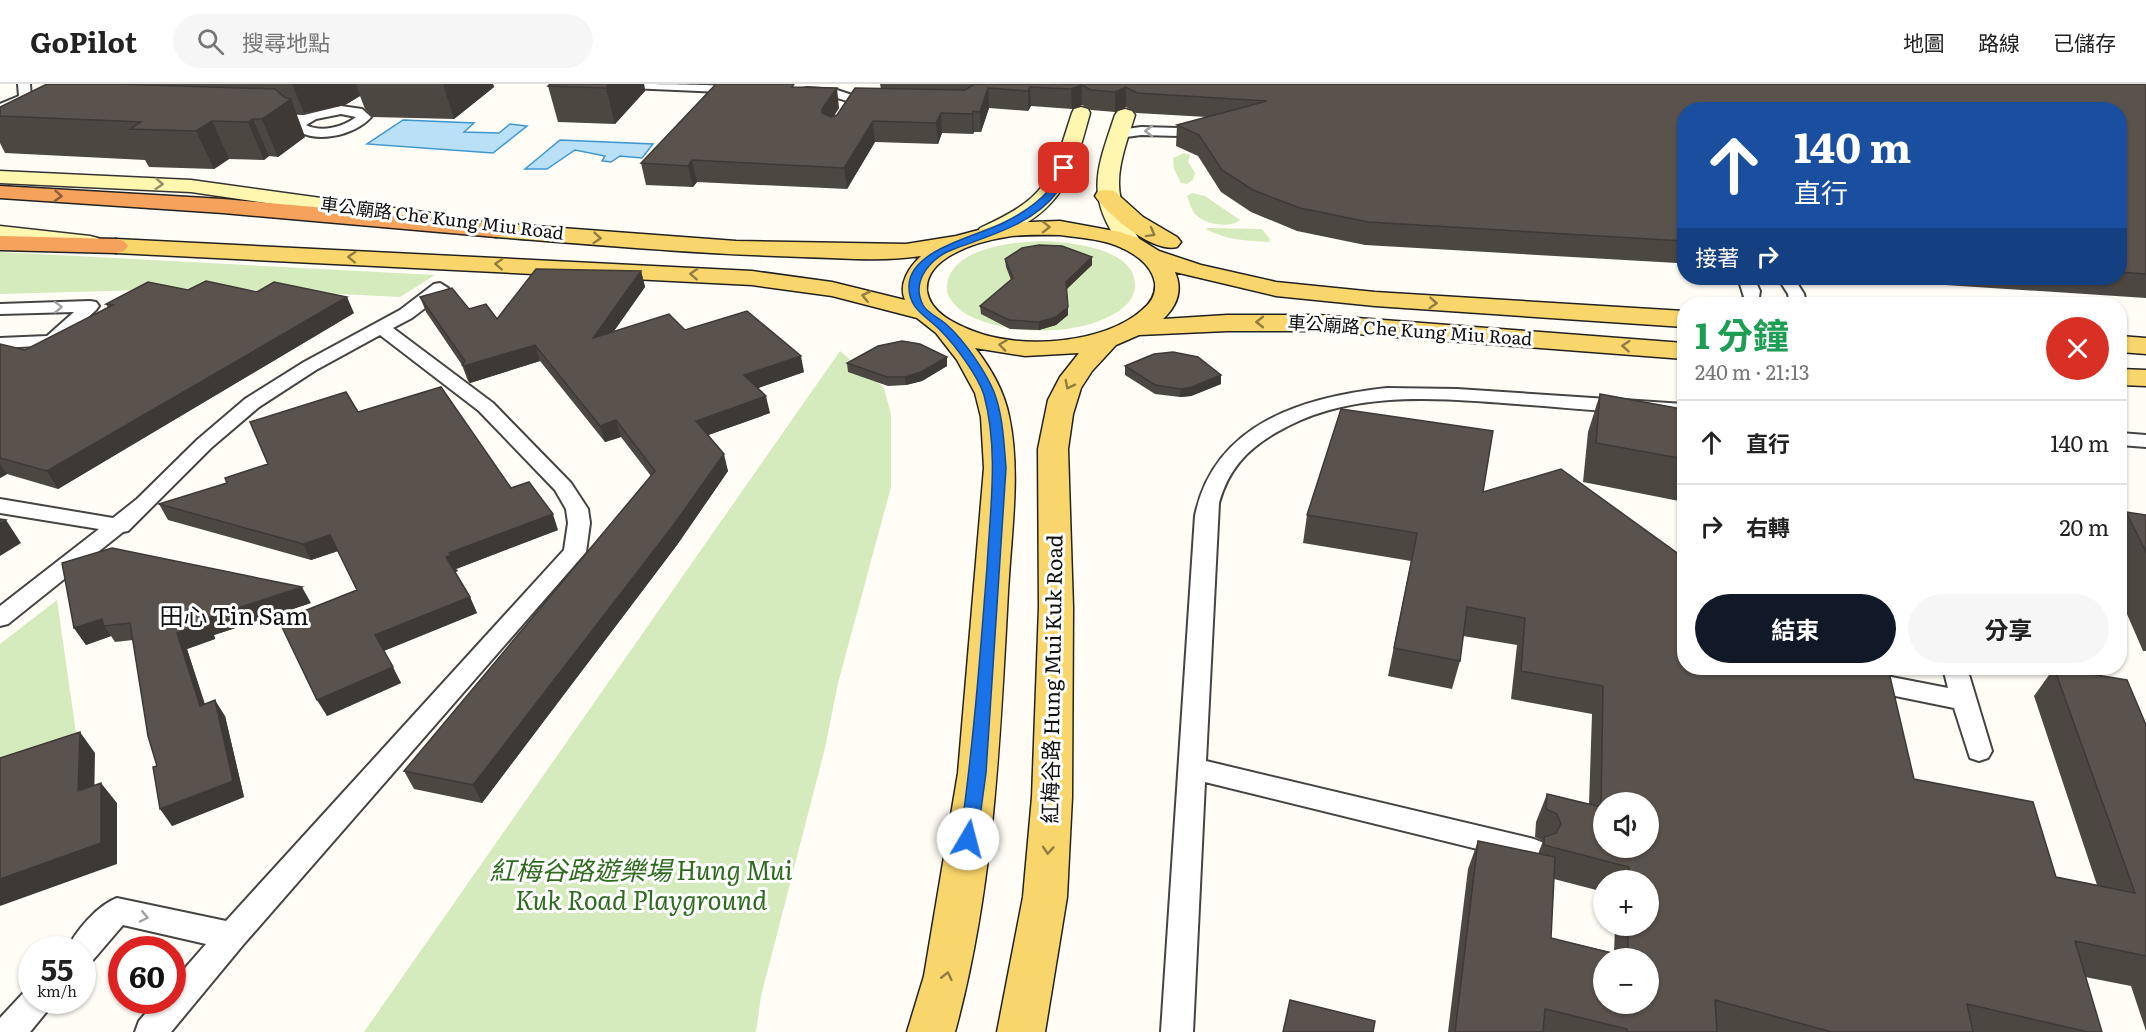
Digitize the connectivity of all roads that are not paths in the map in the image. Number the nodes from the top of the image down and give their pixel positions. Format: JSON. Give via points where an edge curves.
{"nodes":[{"id":1,"x":24,"y":84,"type":"edge"},
{"id":2,"x":630,"y":84,"type":"edge"},
{"id":3,"x":757,"y":90,"type":"edge"},
{"id":4,"x":791,"y":92,"type":"edge"},
{"id":5,"x":367,"y":100,"type":"dead end"},
{"id":6,"x":887,"y":101,"type":"edge"},
{"id":7,"x":0,"y":109,"type":"edge"},
{"id":8,"x":31,"y":110,"type":"edge"},
{"id":9,"x":350,"y":110,"type":"junction"},
{"id":10,"x":1081,"y":113,"type":"edge"},
{"id":11,"x":259,"y":117,"type":"edge"},
{"id":12,"x":305,"y":119,"type":"junction"},
{"id":13,"x":1122,"y":125,"type":"joint"},
{"id":14,"x":1179,"y":132,"type":"dead end"},
{"id":15,"x":0,"y":177,"type":"edge"},
{"id":16,"x":0,"y":192,"type":"edge"},
{"id":17,"x":1106,"y":196,"type":"junction"},
{"id":18,"x":496,"y":230,"type":"junction"},
{"id":19,"x":0,"y":233,"type":"edge"},
{"id":20,"x":988,"y":233,"type":"junction"},
{"id":21,"x":0,"y":243,"type":"edge"},
{"id":22,"x":957,"y":243,"type":"junction"},
{"id":23,"x":1130,"y":243,"type":"junction"},
{"id":24,"x":116,"y":246,"type":"junction"},
{"id":25,"x":1151,"y":256,"type":"junction"},
{"id":26,"x":440,"y":288,"type":"dead end"},
{"id":27,"x":1375,"y":299,"type":"junction"},
{"id":28,"x":0,"y":309,"type":"edge"},
{"id":29,"x":1677,"y":317,"type":"edge"},
{"id":30,"x":934,"y":320,"type":"junction"},
{"id":31,"x":381,"y":328,"type":"junction"},
{"id":32,"x":1120,"y":334,"type":"junction"},
{"id":33,"x":0,"y":343,"type":"edge"},
{"id":34,"x":2127,"y":345,"type":"edge"},
{"id":35,"x":2146,"y":346,"type":"edge"},
{"id":36,"x":1677,"y":350,"type":"edge"},
{"id":37,"x":2127,"y":377,"type":"edge"},
{"id":38,"x":2146,"y":378,"type":"edge"},
{"id":39,"x":1677,"y":410,"type":"edge"},
{"id":40,"x":2127,"y":440,"type":"edge"},
{"id":41,"x":2146,"y":441,"type":"edge"},
{"id":42,"x":0,"y":506,"type":"edge"},
{"id":43,"x":120,"y":525,"type":"junction"},
{"id":44,"x":0,"y":618,"type":"edge"},
{"id":45,"x":1957,"y":675,"type":"edge"},
{"id":46,"x":1871,"y":682,"type":"edge"},
{"id":47,"x":1965,"y":701,"type":"junction"},
{"id":48,"x":1979,"y":752,"type":"dead end"},
{"id":49,"x":1192,"y":768,"type":"junction"},
{"id":50,"x":1534,"y":850,"type":"edge"},
{"id":51,"x":95,"y":936,"type":"edge"},
{"id":52,"x":232,"y":936,"type":"junction"},
{"id":53,"x":25,"y":1014,"type":"edge"},
{"id":54,"x":9,"y":1032,"type":"edge"},
{"id":55,"x":151,"y":1032,"type":"edge"},
{"id":56,"x":931,"y":1032,"type":"edge"},
{"id":57,"x":1021,"y":1032,"type":"edge"},
{"id":58,"x":1177,"y":1032,"type":"edge"}],
"edges":[{"from":1,"to":7,"type":"lane","via":[[25,98]]},
{"from":2,"to":3,"type":"lane"},
{"from":4,"to":6,"type":"lane","via":[[837,94],[850,105]]},
{"from":5,"to":9,"type":"lane"},
{"from":7,"to":8,"type":"lane"},
{"from":9,"to":12,"type":"lane"},
{"from":9,"to":12,"type":"lane","via":[[364,117],[337,130],[307,131],[299,126]]},
{"from":10,"to":20,"type":"main road","via":[[1053,192],[1022,217]]},
{"from":11,"to":12,"type":"lane"},
{"from":14,"to":13,"type":"lane","one_way":true,"via":[[1141,131]]},
{"from":13,"to":17,"type":"main road","via":[[1108,168]]},
{"from":15,"to":18,"type":"main road","name":"車公廟路 Che Kung Miu Road","one_way":true,"via":[[191,186]]},
{"from":16,"to":18,"type":"highway","one_way":true,"via":[[223,206]]},
{"from":17,"to":23,"type":"main road"},
{"from":17,"to":27,"type":"main road","one_way":true,"via":[[1143,229],[1216,262],[1279,281]]},
{"from":18,"to":22,"type":"main road","name":"車公廟路 Che Kung Miu Road","one_way":true,"via":[[802,251],[906,251]]},
{"from":19,"to":24,"type":"main road","name":"車公廟路 Che Kung Miu Road"},
{"from":20,"to":22,"type":"main road","name":"車公廟路 Che Kung Miu Road"},
{"from":20,"to":23,"type":"main road","name":"車公廟路 Che Kung Miu Road","one_way":true,"via":[[1060,228]]},
{"from":21,"to":24,"type":"highway"},
{"from":22,"to":30,"type":"main road","name":"車公廟路 Che Kung Miu Road","via":[[932,257],[917,274],[914,293]]},
{"from":23,"to":25,"type":"main road","name":"車公廟路 Che Kung Miu Road"},
{"from":30,"to":24,"type":"main road","name":"車公廟路 Che Kung Miu Road","one_way":true,"via":[[832,289],[752,278]]},
{"from":25,"to":27,"type":"main road","name":"車公廟路 Che Kung Miu Road","via":[[1234,281]]},
{"from":25,"to":32,"type":"main road","name":"車公廟路 Che Kung Miu Road","via":[[1165,273],[1167,292],[1157,311]]},
{"from":26,"to":31,"type":"lane"},
{"from":27,"to":29,"type":"main road","name":"車公廟路 Che Kung Miu Road","one_way":true},
{"from":28,"to":33,"type":"lane","one_way":true,"via":[[90,306],[52,341]]},
{"from":32,"to":30,"type":"main road","name":"車公廟路 Che Kung Miu Road","one_way":true,"via":[[1061,347],[1018,347],[978,341]]},
{"from":56,"to":30,"type":"main road","one_way":true,"via":[[947,976],[978,773],[999,468],[989,393],[969,358]]},
{"from":31,"to":43,"type":"lane","via":[[252,403]]},
{"from":31,"to":52,"type":"lane","via":[[486,407],[564,487],[577,509],[575,552]]},
{"from":36,"to":32,"type":"main road","name":"車公廟路 Che Kung Miu Road","one_way":true,"via":[[1318,323],[1227,323]]},
{"from":32,"to":57,"type":"main road","name":"紅梅谷路 Hung Mui Kuk Road","one_way":true,"via":[[1071,379],[1056,426],[1052,797],[1045,897]]},
{"from":34,"to":35,"type":"main road"},
{"from":37,"to":38,"type":"main road"},
{"from":39,"to":49,"type":"lane","via":[[1391,393],[1349,398],[1304,410],[1246,442],[1217,476],[1209,495]]},
{"from":40,"to":41,"type":"lane"},
{"from":42,"to":43,"type":"lane"},
{"from":43,"to":44,"type":"lane"},
{"from":45,"to":47,"type":"lane"},
{"from":46,"to":47,"type":"lane"},
{"from":47,"to":48,"type":"lane"},
{"from":49,"to":50,"type":"lane"},
{"from":49,"to":58,"type":"lane"},
{"from":51,"to":52,"type":"lane","one_way":true,"via":[[117,912]]},
{"from":52,"to":55,"type":"lane"},
{"from":53,"to":54,"type":"lane"}]}
